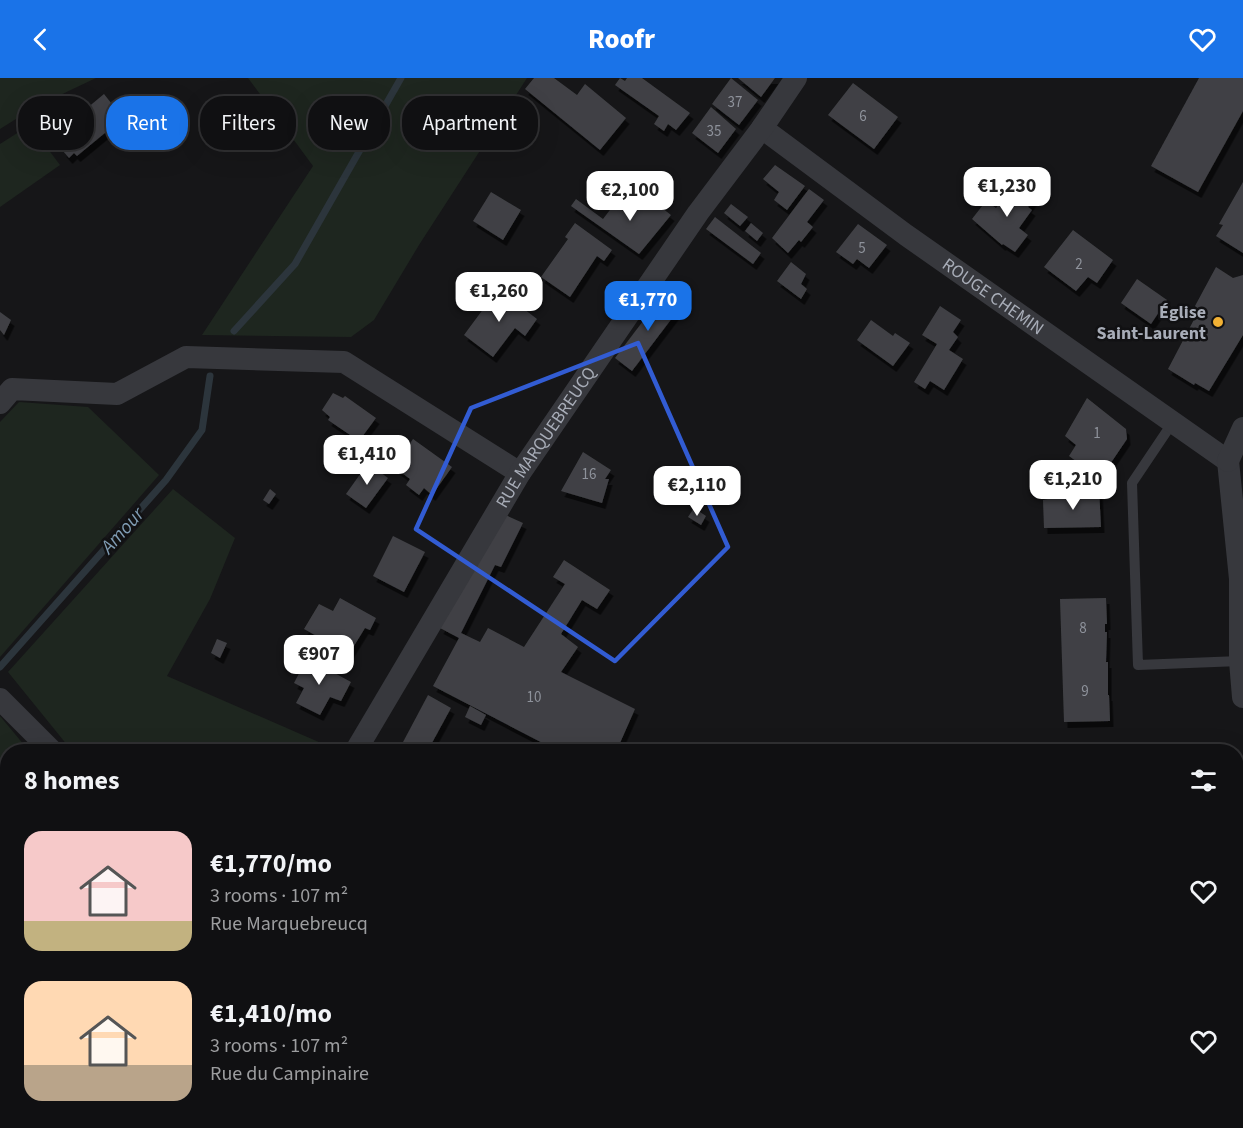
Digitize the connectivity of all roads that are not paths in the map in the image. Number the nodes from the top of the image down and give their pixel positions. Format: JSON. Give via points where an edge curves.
{"nodes":[{"id":1,"x":796,"y":78,"type":"edge"},
{"id":2,"x":762,"y":128,"type":"junction"},
{"id":3,"x":0,"y":403,"type":"edge"},
{"id":4,"x":1173,"y":422,"type":"junction"},
{"id":5,"x":1243,"y":428,"type":"edge"},
{"id":6,"x":1228,"y":461,"type":"junction"},
{"id":7,"x":520,"y":473,"type":"junction"},
{"id":8,"x":1240,"y":662,"type":"junction"},
{"id":9,"x":1243,"y":697,"type":"edge"},
{"id":10,"x":0,"y":699,"type":"edge"},
{"id":11,"x":45,"y":744,"type":"edge"},
{"id":12,"x":360,"y":744,"type":"edge"}],
"edges":[{"from":1,"to":2,"type":"street","name":"RUE MARQUEBREUCQ"},
{"from":2,"to":4,"type":"street","name":"ROUGE CHEMIN","via":[[906,235]]},
{"from":2,"to":7,"type":"street","name":"RUE MARQUEBREUCQ","via":[[698,213]]},
{"from":3,"to":7,"type":"street","via":[[12,389],[117,394],[186,357],[344,362]]},
{"from":4,"to":6,"type":"street","name":"ROUGE CHEMIN"},
{"from":4,"to":8,"type":"lane","via":[[1132,483],[1138,665]]},
{"from":5,"to":6,"type":"street"},
{"from":6,"to":8,"type":"street","via":[[1240,579]]},
{"from":7,"to":12,"type":"street","name":"RUE MARQUEBREUCQ"},
{"from":8,"to":9,"type":"street"},
{"from":10,"to":11,"type":"street"}]}
